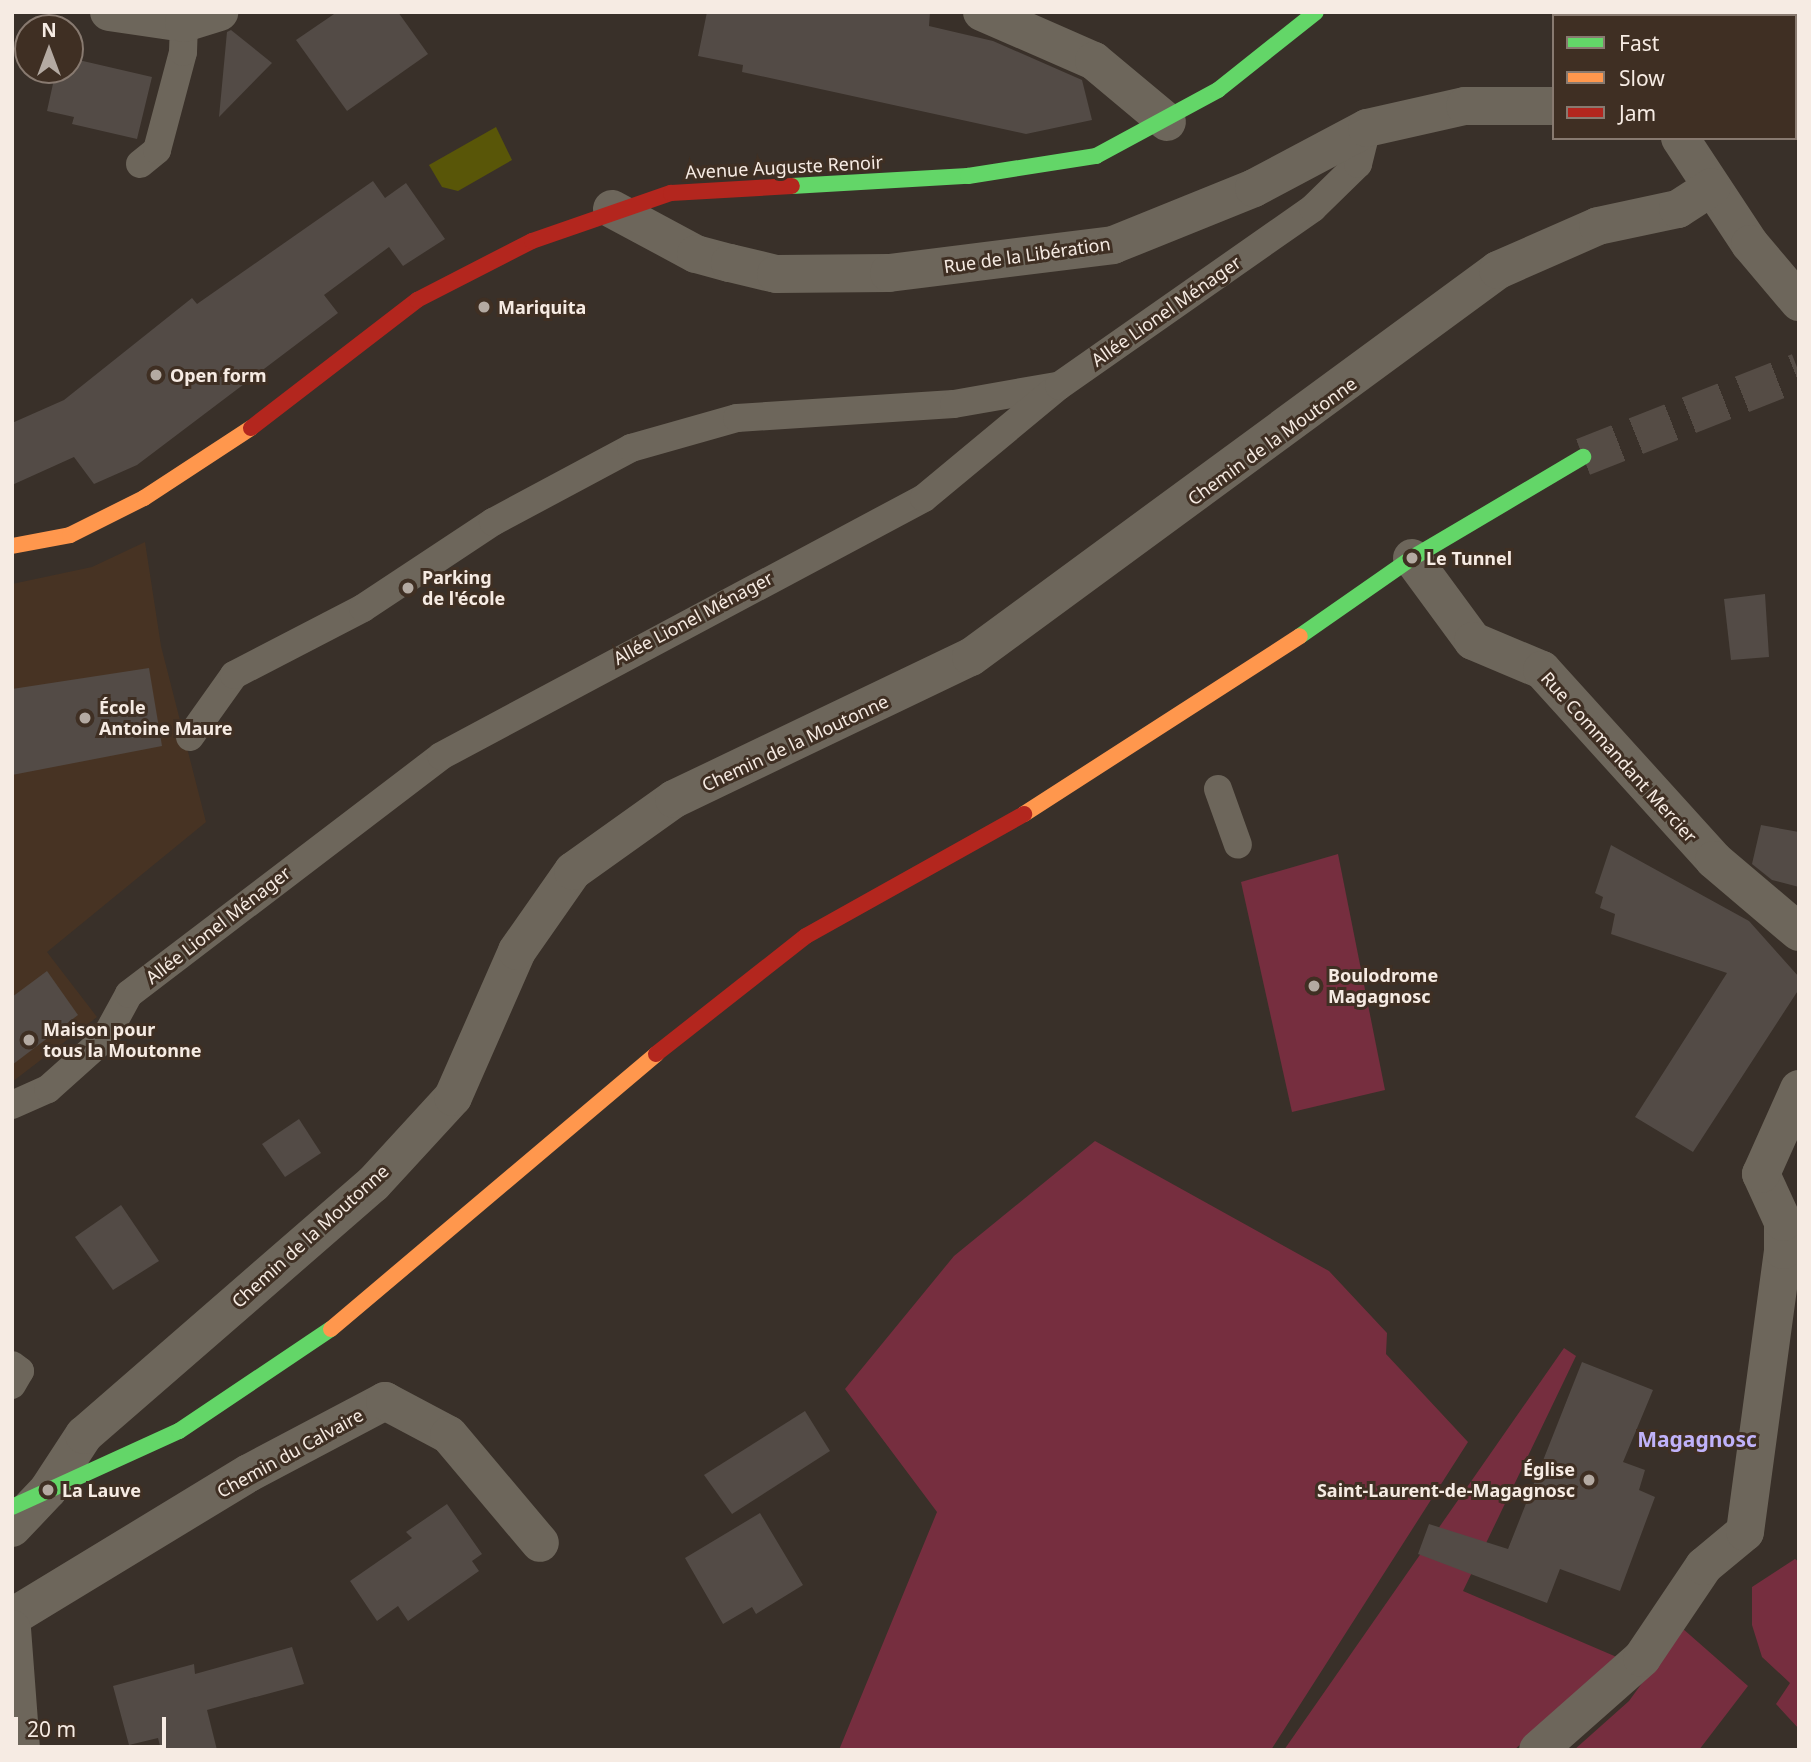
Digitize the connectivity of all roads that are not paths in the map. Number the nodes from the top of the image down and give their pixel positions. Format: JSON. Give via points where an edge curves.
{"nodes":[{"id":1,"x":109,"y":12,"type":"edge"},
{"id":2,"x":982,"y":12,"type":"edge"},
{"id":3,"x":1316,"y":12,"type":"edge"},
{"id":4,"x":202,"y":18,"type":"edge"},
{"id":5,"x":1552,"y":106,"type":"edge"},
{"id":6,"x":1167,"y":122,"type":"junction"},
{"id":7,"x":1367,"y":128,"type":"junction"},
{"id":8,"x":1681,"y":140,"type":"edge"},
{"id":9,"x":140,"y":164,"type":"dead end"},
{"id":10,"x":1712,"y":187,"type":"junction"},
{"id":11,"x":611,"y":209,"type":"junction"},
{"id":12,"x":1749,"y":244,"type":"junction"},
{"id":13,"x":1799,"y":261,"type":"edge"},
{"id":14,"x":1799,"y":302,"type":"edge"},
{"id":15,"x":1059,"y":386,"type":"junction"},
{"id":16,"x":1583,"y":457,"type":"tunnel mouth"},
{"id":17,"x":12,"y":546,"type":"edge"},
{"id":18,"x":1412,"y":558,"type":"junction"},
{"id":19,"x":190,"y":737,"type":"dead end"},
{"id":20,"x":1218,"y":789,"type":"dead end"},
{"id":21,"x":1238,"y":845,"type":"dead end"},
{"id":22,"x":1799,"y":932,"type":"edge"},
{"id":23,"x":1799,"y":1089,"type":"edge"},
{"id":24,"x":12,"y":1105,"type":"edge"},
{"id":25,"x":12,"y":1365,"type":"edge"},
{"id":26,"x":12,"y":1385,"type":"edge"},
{"id":27,"x":48,"y":1490,"type":"junction"},
{"id":28,"x":12,"y":1507,"type":"edge"},
{"id":29,"x":12,"y":1528,"type":"edge"},
{"id":30,"x":540,"y":1544,"type":"dead end"},
{"id":31,"x":12,"y":1617,"type":"edge"},
{"id":32,"x":12,"y":1629,"type":"edge"},
{"id":33,"x":21,"y":1750,"type":"edge"},
{"id":34,"x":1538,"y":1750,"type":"edge"}],
"edges":[{"from":1,"to":4,"type":"street"},
{"from":2,"to":6,"type":"street","via":[[1094,61]]},
{"from":3,"to":6,"type":"main road","name":"Avenue Auguste Renoir"},
{"from":4,"to":9,"type":"lane","via":[[183,52],[158,150]]},
{"from":5,"to":7,"type":"street","name":"Rue de la Libération","via":[[1465,106]]},
{"from":6,"to":11,"type":"main road","name":"Avenue Auguste Renoir","via":[[1096,156],[981,174],[671,193]]},
{"from":7,"to":11,"type":"street","name":"Rue de la Libération","via":[[1254,188],[1113,245],[889,273],[776,274],[696,254]]},
{"from":7,"to":15,"type":"lane","name":"Allée Lionel Ménager","via":[[1358,164],[1312,208]]},
{"from":8,"to":10,"type":"street"},
{"from":10,"to":12,"type":"street"},
{"from":10,"to":27,"type":"street","name":"Chemin de la Moutonne","via":[[1678,209],[1598,226],[1498,270],[971,657],[674,799],[573,870],[517,951],[453,1097],[373,1184],[84,1434]]},
{"from":11,"to":17,"type":"main road","name":"Avenue Auguste Renoir","via":[[471,268],[417,300],[221,451],[144,498],[70,535]]},
{"from":12,"to":13,"type":"street","via":[[1778,242]]},
{"from":12,"to":14,"type":"street"},
{"from":15,"to":19,"type":"lane","via":[[954,404],[737,418],[631,448],[493,522],[363,608],[234,676]]},
{"from":15,"to":24,"type":"lane","name":"Allée Lionel Ménager","via":[[924,498],[441,756],[129,994],[105,1038],[48,1089]]},
{"from":16,"to":18,"type":"main road"},
{"from":18,"to":22,"type":"street","name":"Rue Commandant Mercier","via":[[1473,641],[1542,670],[1714,860]]},
{"from":18,"to":27,"type":"main road","via":[[1208,700],[1047,801],[806,936],[715,1004],[303,1352],[180,1431]]},
{"from":20,"to":21,"type":"lane"},
{"from":23,"to":34,"type":"street","via":[[1760,1174],[1783,1222],[1783,1250],[1745,1532],[1704,1566],[1642,1658]]},
{"from":25,"to":26,"type":"lane","via":[[20,1371]]},
{"from":27,"to":28,"type":"main road"},
{"from":27,"to":29,"type":"street","name":"Chemin de la Moutonne"},
{"from":30,"to":31,"type":"street","name":"Chemin du Calvaire","via":[[449,1435],[385,1401],[249,1473]]},
{"from":32,"to":33,"type":"street"}]}
